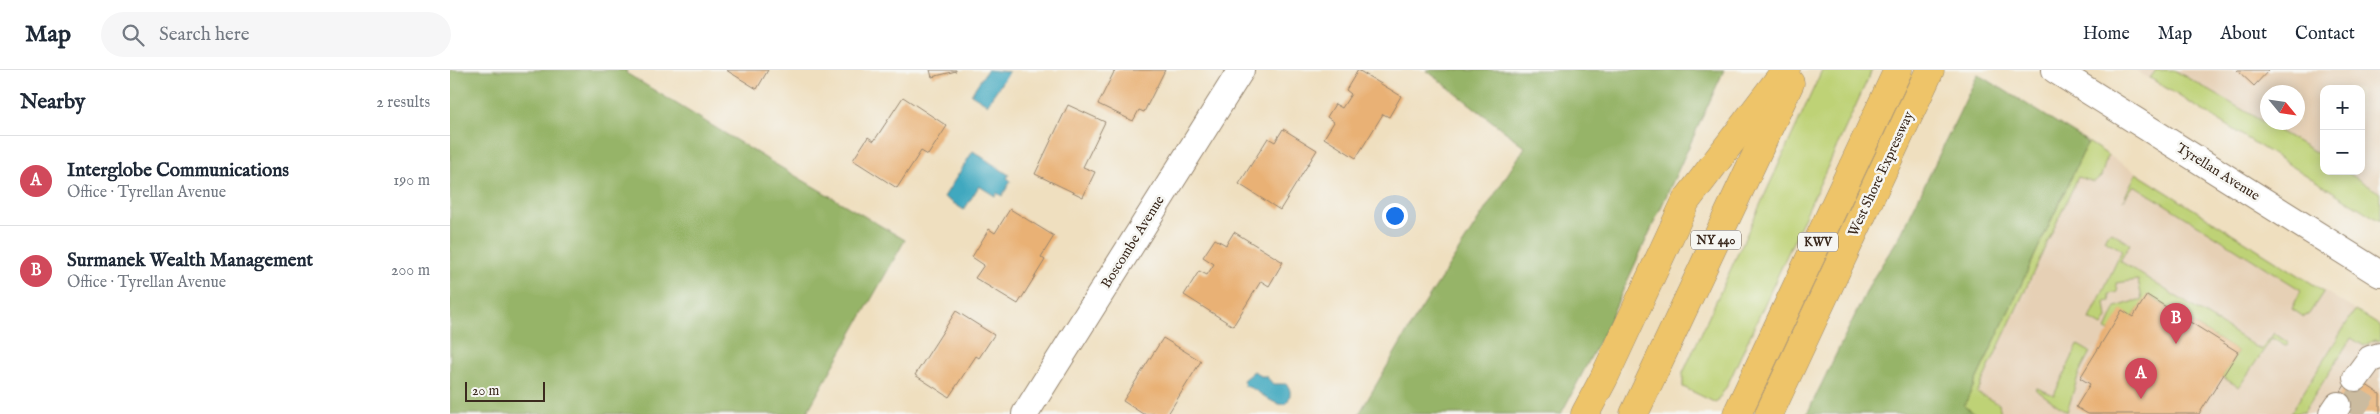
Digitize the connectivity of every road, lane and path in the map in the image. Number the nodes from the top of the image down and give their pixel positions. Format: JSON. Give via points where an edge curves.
{"nodes":[{"id":1,"x":1241,"y":70,"type":"edge"},
{"id":2,"x":1786,"y":70,"type":"edge"},
{"id":3,"x":1796,"y":70,"type":"edge"},
{"id":4,"x":1898,"y":70,"type":"edge"},
{"id":5,"x":1930,"y":70,"type":"edge"},
{"id":6,"x":2064,"y":76,"type":"edge"},
{"id":7,"x":2380,"y":274,"type":"edge"},
{"id":8,"x":2380,"y":356,"type":"edge"},
{"id":9,"x":2368,"y":377,"type":"tunnel mouth"},
{"id":10,"x":1640,"y":413,"type":"edge"},
{"id":11,"x":1025,"y":414,"type":"edge"},
{"id":12,"x":1585,"y":414,"type":"edge"},
{"id":13,"x":1737,"y":414,"type":"edge"},
{"id":14,"x":1770,"y":414,"type":"edge"}],
"edges":[{"from":1,"to":11,"type":"street","name":"Boscombe Avenue"},
{"from":2,"to":12,"type":"highway","via":[[1686,201]]},
{"from":3,"to":10,"type":"highway","number":"NY 440"},
{"from":4,"to":13,"type":"highway","number":"KWV"},
{"from":5,"to":14,"type":"highway","name":"West Shore Expressway"},
{"from":6,"to":7,"type":"street","name":"Tyrellan Avenue"},
{"from":8,"to":9,"type":"street","via":[[2370,359]]}]}
